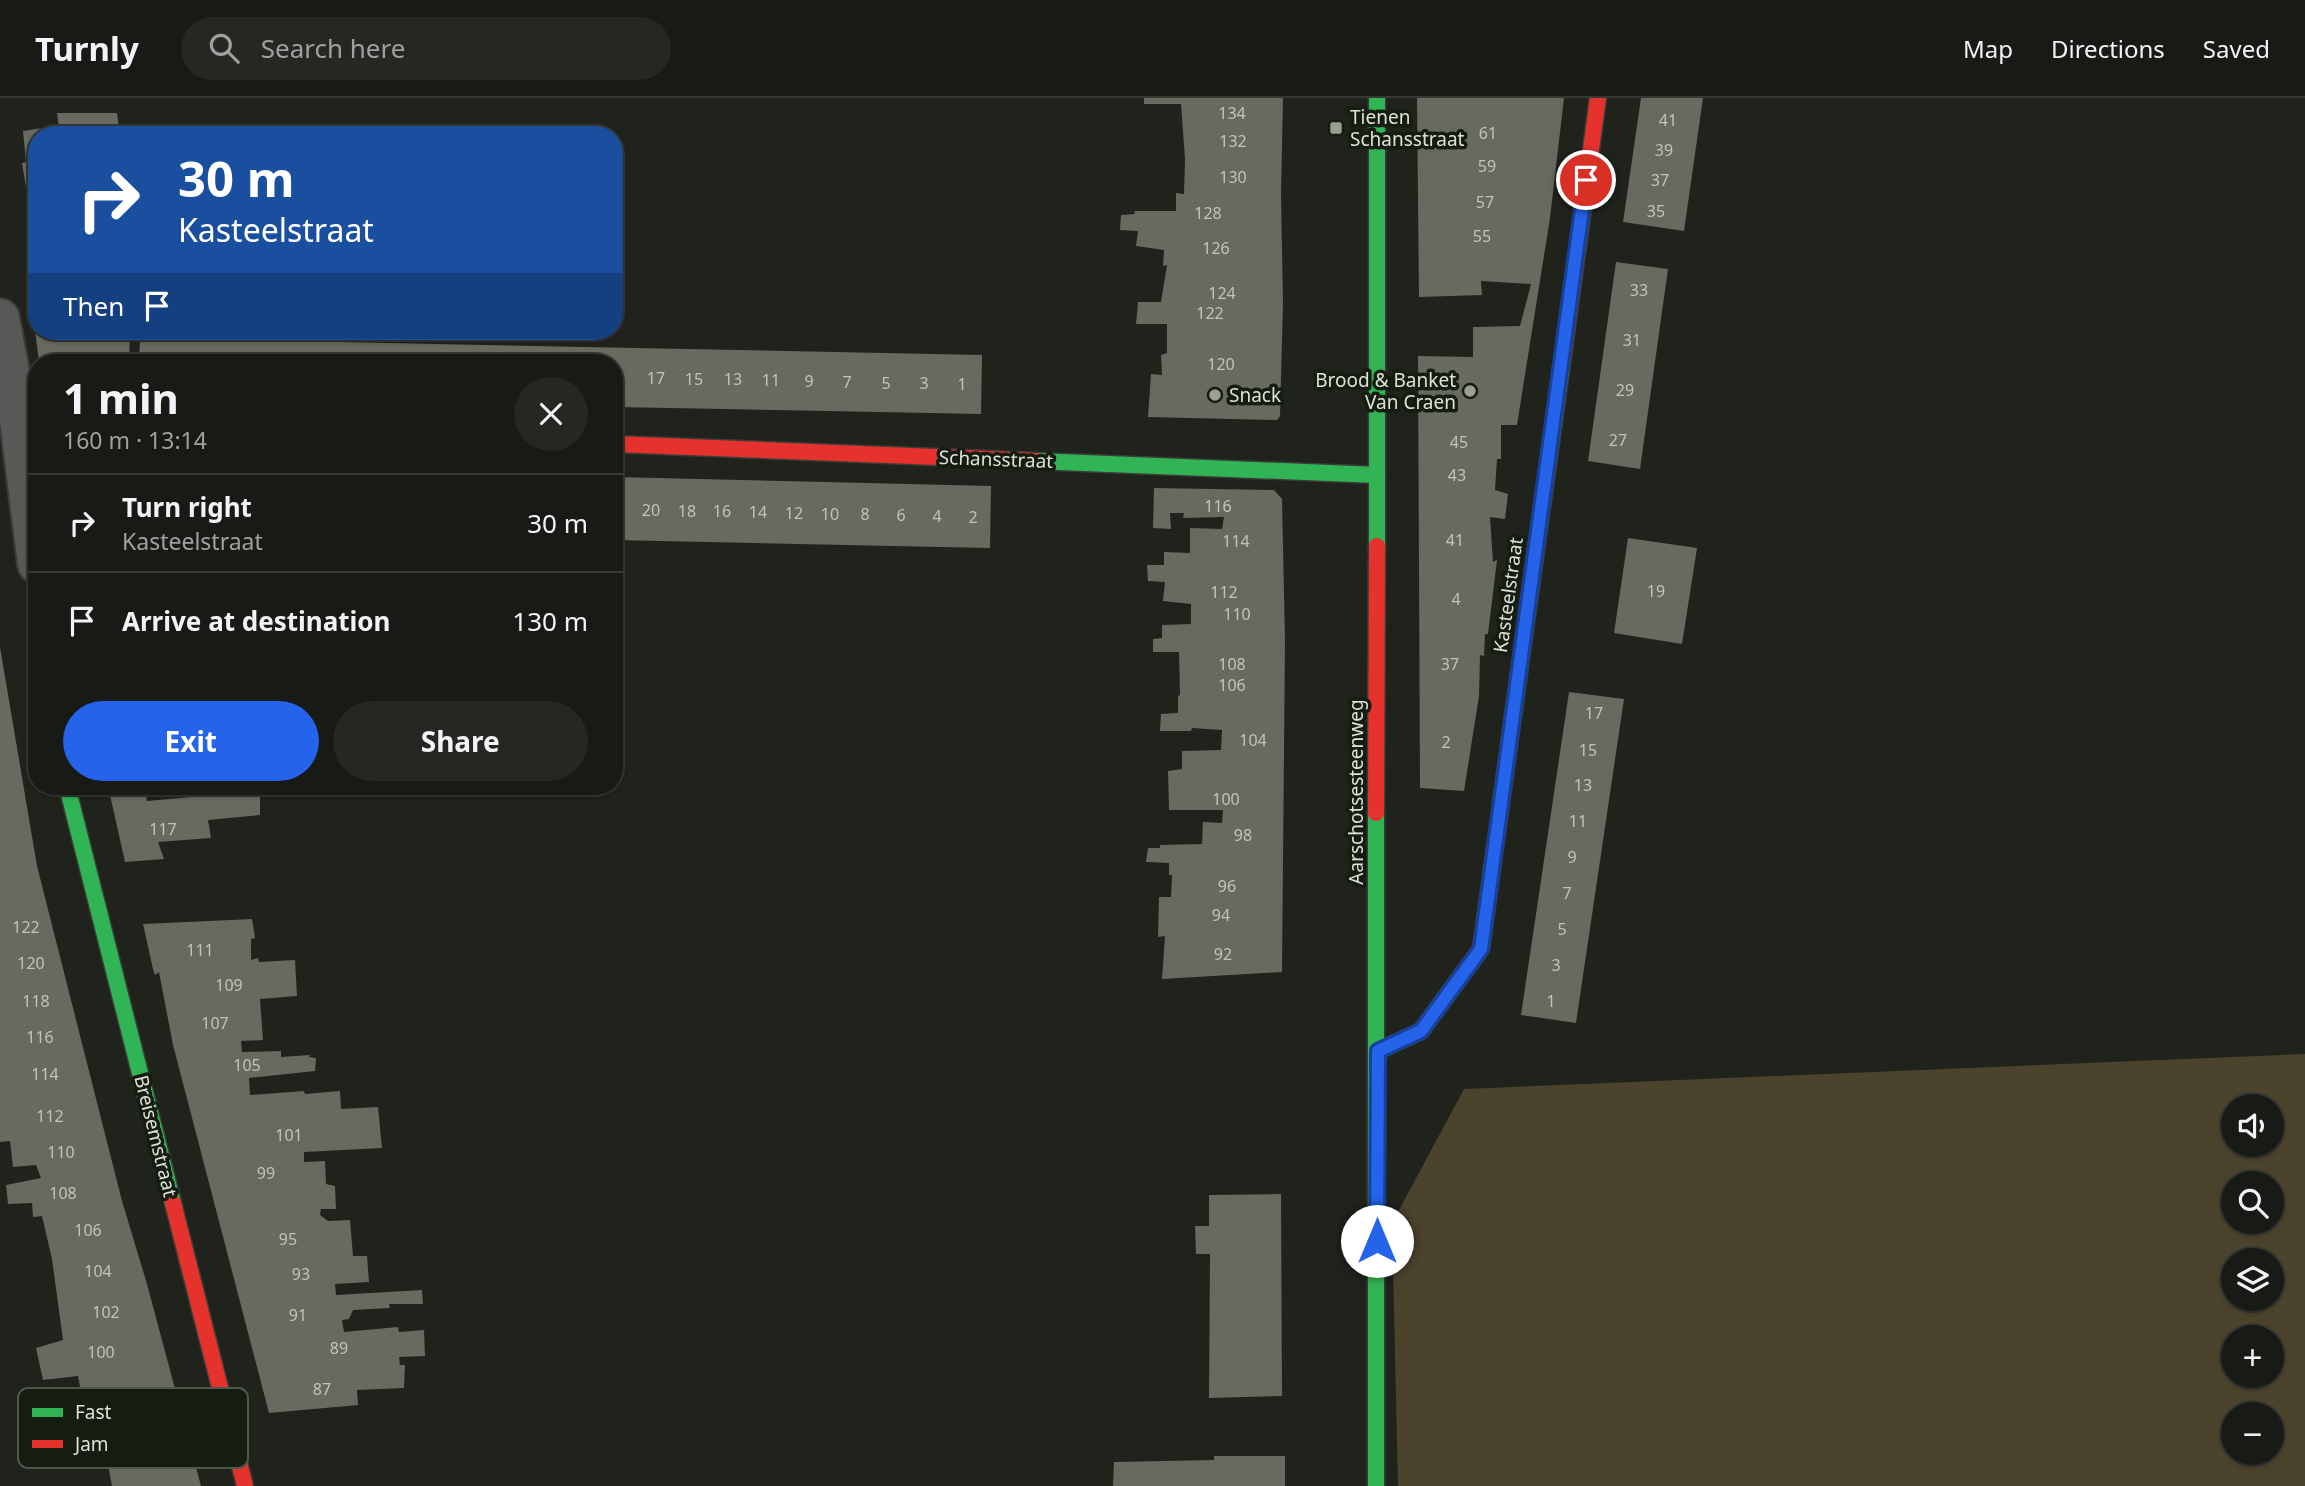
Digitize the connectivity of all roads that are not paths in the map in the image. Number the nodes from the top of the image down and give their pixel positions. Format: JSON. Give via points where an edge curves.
{"nodes":[{"id":1,"x":1377,"y":98,"type":"edge"},
{"id":2,"x":1598,"y":98,"type":"edge"},
{"id":3,"x":0,"y":318,"type":"edge"},
{"id":4,"x":28,"y":420,"type":"edge"},
{"id":5,"x":623,"y":444,"type":"edge"},
{"id":6,"x":1377,"y":475,"type":"junction"},
{"id":7,"x":68,"y":795,"type":"edge"},
{"id":8,"x":1378,"y":1051,"type":"junction"},
{"id":9,"x":220,"y":1388,"type":"edge"},
{"id":10,"x":240,"y":1468,"type":"edge"},
{"id":11,"x":245,"y":1486,"type":"edge"},
{"id":12,"x":1376,"y":1486,"type":"edge"}],
"edges":[{"from":1,"to":6,"type":"street","name":"Aarschotsesteenweg"},
{"from":2,"to":8,"type":"street","name":"Kasteelstraat","via":[[1481,949],[1421,1031]]},
{"from":3,"to":4,"type":"street"},
{"from":5,"to":6,"type":"street","name":"Schansstraat"},
{"from":6,"to":8,"type":"street","name":"Aarschotsesteenweg"},
{"from":7,"to":9,"type":"street","name":"Breisemstraat"},
{"from":8,"to":12,"type":"street","name":"Aarschotsesteenweg"},
{"from":10,"to":11,"type":"street","name":"Breisemstraat"}]}
